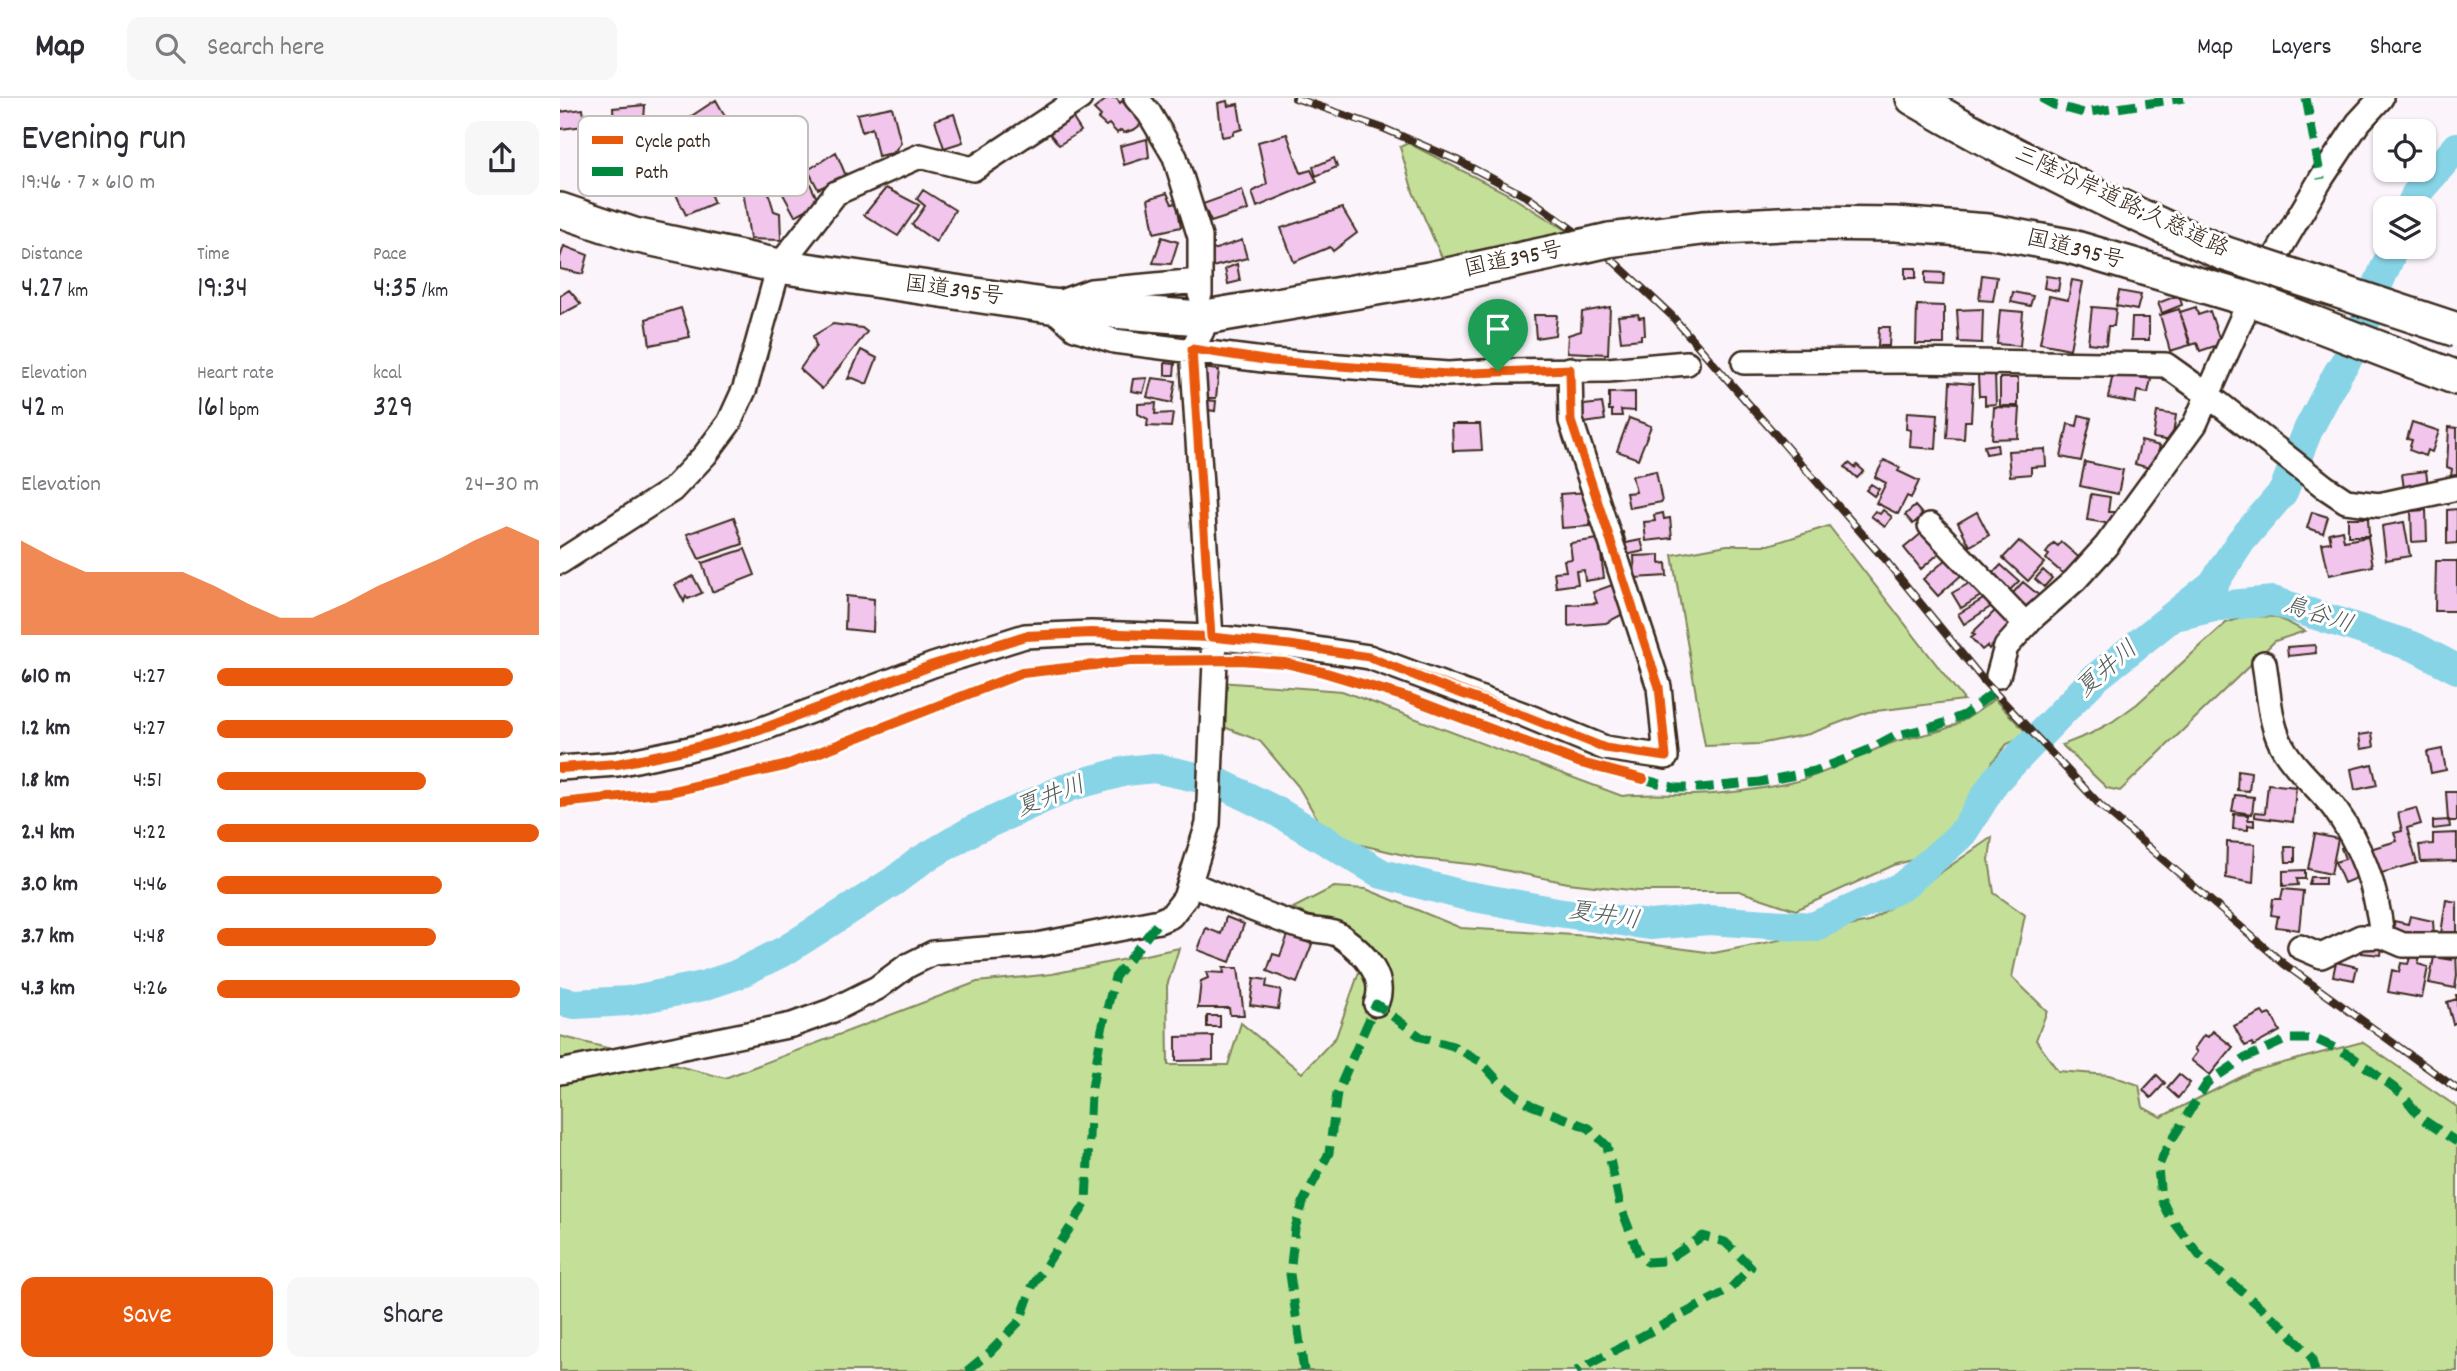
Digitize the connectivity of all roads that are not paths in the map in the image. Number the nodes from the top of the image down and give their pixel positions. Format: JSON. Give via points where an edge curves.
{"nodes":[{"id":1,"x":1080,"y":98,"type":"edge"},
{"id":2,"x":1136,"y":98,"type":"edge"},
{"id":3,"x":1913,"y":98,"type":"edge"},
{"id":4,"x":2381,"y":98,"type":"edge"},
{"id":5,"x":560,"y":210,"type":"edge"},
{"id":6,"x":779,"y":266,"type":"junction"},
{"id":7,"x":2256,"y":301,"type":"junction"},
{"id":8,"x":1050,"y":306,"type":"junction"},
{"id":9,"x":2457,"y":330,"type":"edge"},
{"id":10,"x":1197,"y":340,"type":"junction"},
{"id":11,"x":1744,"y":362,"type":"dead end"},
{"id":12,"x":1687,"y":363,"type":"dead end"},
{"id":13,"x":1570,"y":369,"type":"junction"},
{"id":14,"x":2457,"y":378,"type":"edge"},
{"id":15,"x":2215,"y":401,"type":"junction"},
{"id":16,"x":2457,"y":488,"type":"edge"},
{"id":17,"x":1930,"y":525,"type":"dead end"},
{"id":18,"x":560,"y":562,"type":"edge"},
{"id":19,"x":2026,"y":625,"type":"junction"},
{"id":20,"x":1211,"y":637,"type":"junction"},
{"id":21,"x":2264,"y":663,"type":"dead end"},
{"id":22,"x":1998,"y":676,"type":"dead end"},
{"id":23,"x":560,"y":768,"type":"edge"},
{"id":24,"x":1192,"y":875,"type":"junction"},
{"id":25,"x":2382,"y":936,"type":"junction"},
{"id":26,"x":2457,"y":945,"type":"edge"},
{"id":27,"x":2301,"y":947,"type":"dead end"},
{"id":28,"x":1376,"y":1004,"type":"dead end"},
{"id":29,"x":560,"y":1072,"type":"edge"}],
"edges":[{"from":1,"to":6,"type":"street","via":[[972,169],[919,156],[836,193]]},
{"from":2,"to":8,"type":"street","via":[[1175,157],[1200,237],[1200,289],[1091,291]]},
{"from":3,"to":9,"type":"highway","name":"三陸沿岸道路;久慈道路","bridge":true,"via":[[2124,210],[2223,253]]},
{"from":4,"to":7,"type":"street","via":[[2358,123],[2321,179]]},
{"from":5,"to":6,"type":"highway","name":"国道395号","via":[[634,235]]},
{"from":6,"to":8,"type":"highway","name":"国道395号"},
{"from":6,"to":18,"type":"street","via":[[745,388],[721,434],[672,490]]},
{"from":7,"to":8,"type":"highway","name":"国道395号","bridge":true,"via":[[2069,246],[1987,231],[1800,223],[1702,228],[1609,240],[1429,279],[1200,318]]},
{"from":7,"to":14,"type":"highway","name":"国道395号"},
{"from":7,"to":15,"type":"street"},
{"from":8,"to":10,"type":"street","via":[[1075,328],[1114,341]]},
{"from":10,"to":13,"type":"street","via":[[1271,361],[1448,374]]},
{"from":10,"to":20,"type":"street"},
{"from":11,"to":15,"type":"street","via":[[2166,365]]},
{"from":12,"to":13,"type":"street"},
{"from":13,"to":20,"type":"street","via":[[1571,421],[1659,687],[1666,757],[1605,748],[1369,657]]},
{"from":15,"to":16,"type":"street","via":[[2346,501],[2379,505]]},
{"from":15,"to":19,"type":"street","via":[[2106,546]]},
{"from":17,"to":19,"type":"street"},
{"from":19,"to":22,"type":"street","via":[[2007,647]]},
{"from":20,"to":23,"type":"street","via":[[1025,636],[757,731],[617,764]]},
{"from":20,"to":24,"type":"street","via":[[1215,661],[1208,824]]},
{"from":21,"to":25,"type":"street","via":[[2284,750],[2348,830],[2366,866]]},
{"from":24,"to":28,"type":"street","via":[[1304,929],[1340,935],[1376,973]]},
{"from":24,"to":29,"type":"street","via":[[1185,898],[1171,916],[1159,921],[1037,945],[933,953],[877,988],[792,1025]]},
{"from":25,"to":26,"type":"street","via":[[2403,945]]},
{"from":25,"to":27,"type":"street","via":[[2361,937],[2321,956]]}]}
